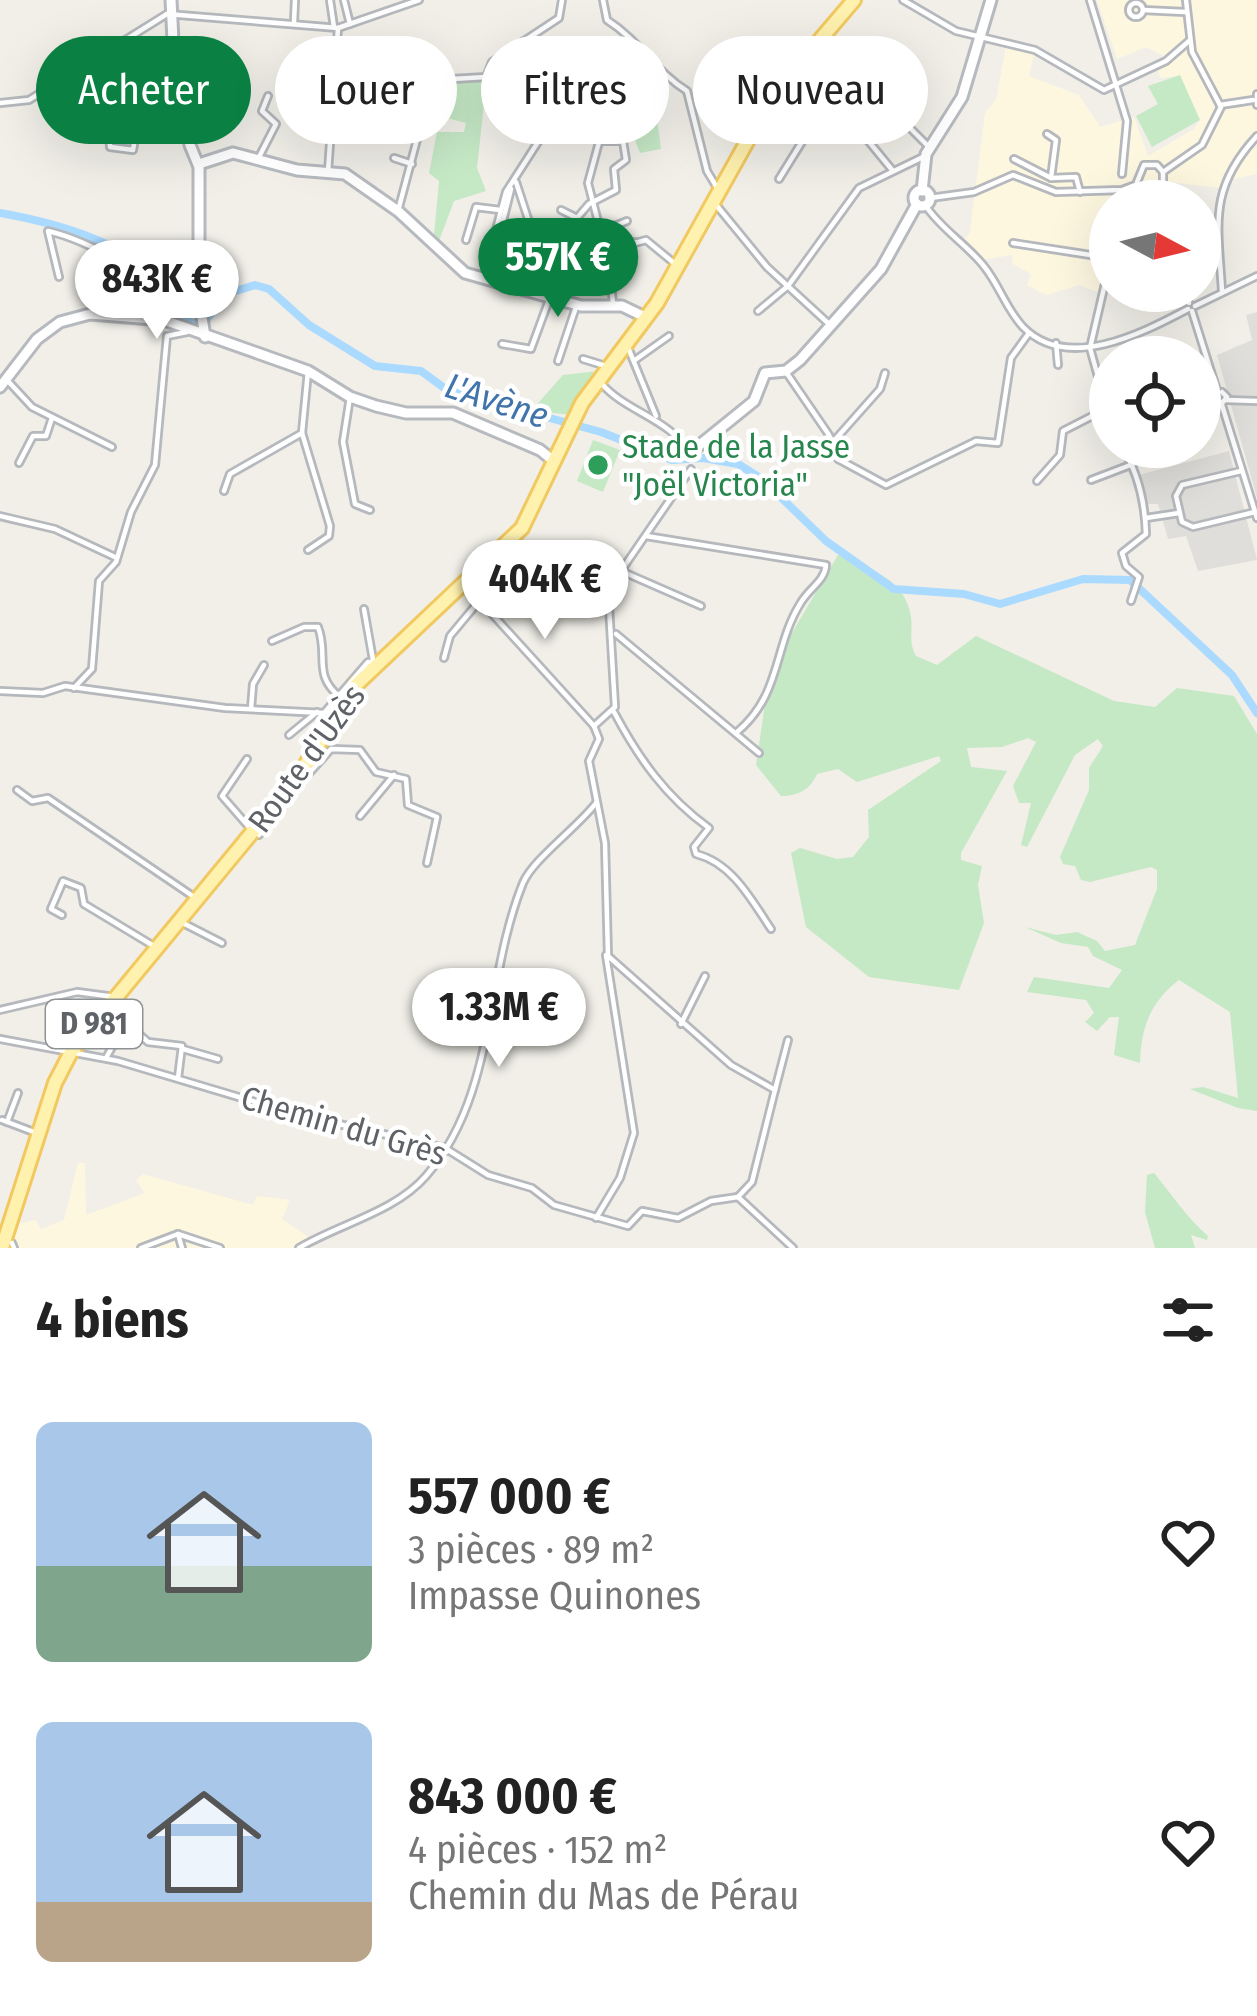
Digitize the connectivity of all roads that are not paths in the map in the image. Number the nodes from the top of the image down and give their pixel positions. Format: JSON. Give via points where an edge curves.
{"nodes":[{"id":1,"x":171,"y":0,"type":"edge"},
{"id":2,"x":295,"y":0,"type":"edge"},
{"id":3,"x":330,"y":0,"type":"edge"},
{"id":4,"x":344,"y":0,"type":"edge"},
{"id":5,"x":419,"y":0,"type":"edge"},
{"id":6,"x":562,"y":0,"type":"edge"},
{"id":7,"x":603,"y":0,"type":"edge"},
{"id":8,"x":854,"y":0,"type":"edge"},
{"id":9,"x":903,"y":0,"type":"edge"},
{"id":10,"x":991,"y":0,"type":"edge"},
{"id":11,"x":1090,"y":0,"type":"edge"},
{"id":12,"x":1186,"y":0,"type":"edge"},
{"id":13,"x":395,"y":4,"type":"edge"},
{"id":14,"x":1143,"y":10,"type":"dead end"},
{"id":15,"x":1186,"y":12,"type":"junction"},
{"id":16,"x":172,"y":14,"type":"junction"},
{"id":17,"x":294,"y":22,"type":"junction"},
{"id":18,"x":350,"y":26,"type":"junction"},
{"id":19,"x":336,"y":28,"type":"junction"},
{"id":20,"x":128,"y":36,"type":"edge"},
{"id":21,"x":172,"y":36,"type":"edge"},
{"id":22,"x":335,"y":36,"type":"edge"},
{"id":23,"x":632,"y":36,"type":"edge"},
{"id":24,"x":822,"y":36,"type":"edge"},
{"id":25,"x":982,"y":38,"type":"junction"},
{"id":26,"x":1189,"y":40,"type":"junction"},
{"id":27,"x":457,"y":77,"type":"edge"},
{"id":28,"x":669,"y":81,"type":"edge"},
{"id":29,"x":1117,"y":83,"type":"junction"},
{"id":30,"x":36,"y":95,"type":"edge"},
{"id":31,"x":268,"y":96,"type":"dead end"},
{"id":32,"x":1256,"y":100,"type":"edge"},
{"id":33,"x":0,"y":103,"type":"edge"},
{"id":34,"x":1218,"y":106,"type":"junction"},
{"id":35,"x":1047,"y":134,"type":"dead end"},
{"id":36,"x":1257,"y":136,"type":"edge"},
{"id":37,"x":108,"y":144,"type":"edge"},
{"id":38,"x":136,"y":144,"type":"edge"},
{"id":39,"x":190,"y":144,"type":"edge"},
{"id":40,"x":329,"y":144,"type":"edge"},
{"id":41,"x":417,"y":144,"type":"edge"},
{"id":42,"x":537,"y":144,"type":"edge"},
{"id":43,"x":598,"y":144,"type":"edge"},
{"id":44,"x":623,"y":144,"type":"edge"},
{"id":45,"x":747,"y":144,"type":"edge"},
{"id":46,"x":800,"y":144,"type":"edge"},
{"id":47,"x":871,"y":144,"type":"edge"},
{"id":48,"x":922,"y":144,"type":"edge"},
{"id":49,"x":928,"y":151,"type":"junction"},
{"id":50,"x":394,"y":158,"type":"dead end"},
{"id":51,"x":258,"y":159,"type":"junction"},
{"id":52,"x":1013,"y":159,"type":"dead end"},
{"id":53,"x":199,"y":164,"type":"junction"},
{"id":54,"x":413,"y":164,"type":"junction"},
{"id":55,"x":1163,"y":172,"type":"junction"},
{"id":56,"x":328,"y":173,"type":"junction"},
{"id":57,"x":895,"y":173,"type":"junction"},
{"id":58,"x":1122,"y":175,"type":"dead end"},
{"id":59,"x":1052,"y":178,"type":"junction"},
{"id":60,"x":778,"y":179,"type":"dead end"},
{"id":61,"x":1138,"y":180,"type":"edge"},
{"id":62,"x":1163,"y":180,"type":"edge"},
{"id":63,"x":513,"y":181,"type":"junction"},
{"id":64,"x":1079,"y":192,"type":"junction"},
{"id":65,"x":1089,"y":192,"type":"edge"},
{"id":66,"x":716,"y":197,"type":"junction"},
{"id":67,"x":923,"y":200,"type":"junction"},
{"id":68,"x":590,"y":203,"type":"junction"},
{"id":69,"x":500,"y":210,"type":"junction"},
{"id":70,"x":561,"y":210,"type":"dead end"},
{"id":71,"x":398,"y":211,"type":"junction"},
{"id":72,"x":503,"y":220,"type":"junction"},
{"id":73,"x":627,"y":221,"type":"dead end"},
{"id":74,"x":512,"y":226,"type":"dead end"},
{"id":75,"x":531,"y":228,"type":"dead end"},
{"id":76,"x":590,"y":231,"type":"dead end"},
{"id":77,"x":601,"y":234,"type":"junction"},
{"id":78,"x":466,"y":240,"type":"dead end"},
{"id":79,"x":634,"y":242,"type":"junction"},
{"id":80,"x":1013,"y":243,"type":"dead end"},
{"id":81,"x":606,"y":251,"type":"junction"},
{"id":82,"x":1089,"y":256,"type":"edge"},
{"id":83,"x":677,"y":266,"type":"junction"},
{"id":84,"x":619,"y":274,"type":"dead end"},
{"id":85,"x":1257,"y":276,"type":"edge"},
{"id":86,"x":59,"y":277,"type":"dead end"},
{"id":87,"x":488,"y":281,"type":"junction"},
{"id":88,"x":788,"y":286,"type":"junction"},
{"id":89,"x":1222,"y":291,"type":"joint"},
{"id":90,"x":551,"y":295,"type":"junction"},
{"id":91,"x":577,"y":304,"type":"junction"},
{"id":92,"x":613,"y":304,"type":"junction"},
{"id":93,"x":758,"y":311,"type":"dead end"},
{"id":94,"x":1181,"y":312,"type":"edge"},
{"id":95,"x":1193,"y":312,"type":"edge"},
{"id":96,"x":647,"y":318,"type":"junction"},
{"id":97,"x":161,"y":320,"type":"junction"},
{"id":98,"x":830,"y":326,"type":"junction"},
{"id":99,"x":199,"y":328,"type":"junction"},
{"id":100,"x":1029,"y":333,"type":"junction"},
{"id":101,"x":669,"y":336,"type":"dead end"},
{"id":102,"x":1134,"y":336,"type":"edge"},
{"id":103,"x":1056,"y":343,"type":"junction"},
{"id":104,"x":502,"y":344,"type":"dead end"},
{"id":105,"x":626,"y":345,"type":"junction"},
{"id":106,"x":1089,"y":347,"type":"edge"},
{"id":107,"x":584,"y":359,"type":"dead end"},
{"id":108,"x":635,"y":360,"type":"junction"},
{"id":109,"x":558,"y":361,"type":"dead end"},
{"id":110,"x":1058,"y":365,"type":"dead end"},
{"id":111,"x":308,"y":370,"type":"junction"},
{"id":112,"x":786,"y":371,"type":"junction"},
{"id":113,"x":885,"y":373,"type":"dead end"},
{"id":114,"x":604,"y":377,"type":"junction"},
{"id":115,"x":4,"y":383,"type":"edge"},
{"id":116,"x":350,"y":397,"type":"junction"},
{"id":117,"x":1224,"y":399,"type":"junction"},
{"id":118,"x":1221,"y":400,"type":"edge"},
{"id":119,"x":1257,"y":401,"type":"edge"},
{"id":120,"x":52,"y":418,"type":"junction"},
{"id":121,"x":657,"y":418,"type":"junction"},
{"id":122,"x":1089,"y":418,"type":"edge"},
{"id":123,"x":302,"y":433,"type":"junction"},
{"id":124,"x":833,"y":442,"type":"junction"},
{"id":125,"x":112,"y":447,"type":"dead end"},
{"id":126,"x":692,"y":455,"type":"joint"},
{"id":127,"x":558,"y":456,"type":"junction"},
{"id":128,"x":20,"y":463,"type":"dead end"},
{"id":129,"x":1122,"y":468,"type":"edge"},
{"id":130,"x":1134,"y":468,"type":"edge"},
{"id":131,"x":691,"y":469,"type":"dead end"},
{"id":132,"x":1241,"y":471,"type":"junction"},
{"id":133,"x":1091,"y":479,"type":"dead end"},
{"id":134,"x":1037,"y":481,"type":"dead end"},
{"id":135,"x":224,"y":491,"type":"dead end"},
{"id":136,"x":370,"y":510,"type":"dead end"},
{"id":137,"x":1179,"y":513,"type":"junction"},
{"id":138,"x":1256,"y":515,"type":"edge"},
{"id":139,"x":0,"y":516,"type":"edge"},
{"id":140,"x":1146,"y":518,"type":"junction"},
{"id":141,"x":646,"y":536,"type":"junction"},
{"id":142,"x":308,"y":550,"type":"dead end"},
{"id":143,"x":117,"y":558,"type":"junction"},
{"id":144,"x":621,"y":572,"type":"junction"},
{"id":145,"x":470,"y":580,"type":"junction"},
{"id":146,"x":1132,"y":598,"type":"dead end"},
{"id":147,"x":480,"y":600,"type":"junction"},
{"id":148,"x":701,"y":606,"type":"dead end"},
{"id":149,"x":364,"y":609,"type":"dead end"},
{"id":150,"x":614,"y":634,"type":"junction"},
{"id":151,"x":272,"y":641,"type":"dead end"},
{"id":152,"x":444,"y":658,"type":"dead end"},
{"id":153,"x":375,"y":662,"type":"junction"},
{"id":154,"x":264,"y":664,"type":"dead end"},
{"id":155,"x":74,"y":688,"type":"junction"},
{"id":156,"x":0,"y":692,"type":"edge"},
{"id":157,"x":340,"y":698,"type":"junction"},
{"id":158,"x":251,"y":709,"type":"junction"},
{"id":159,"x":317,"y":712,"type":"junction"},
{"id":160,"x":614,"y":712,"type":"junction"},
{"id":161,"x":594,"y":726,"type":"junction"},
{"id":162,"x":736,"y":733,"type":"junction"},
{"id":163,"x":289,"y":735,"type":"dead end"},
{"id":164,"x":759,"y":753,"type":"dead end"},
{"id":165,"x":247,"y":759,"type":"dead end"},
{"id":166,"x":394,"y":775,"type":"junction"},
{"id":167,"x":17,"y":790,"type":"dead end"},
{"id":168,"x":596,"y":803,"type":"junction"},
{"id":169,"x":360,"y":816,"type":"dead end"},
{"id":170,"x":254,"y":832,"type":"junction"},
{"id":171,"x":427,"y":863,"type":"dead end"},
{"id":172,"x":198,"y":899,"type":"junction"},
{"id":173,"x":62,"y":914,"type":"dead end"},
{"id":174,"x":179,"y":921,"type":"junction"},
{"id":175,"x":770,"y":929,"type":"dead end"},
{"id":176,"x":222,"y":943,"type":"dead end"},
{"id":177,"x":157,"y":948,"type":"junction"},
{"id":178,"x":606,"y":950,"type":"junction"},
{"id":179,"x":705,"y":976,"type":"dead end"},
{"id":180,"x":115,"y":997,"type":"junction"},
{"id":181,"x":0,"y":1010,"type":"edge"},
{"id":182,"x":681,"y":1024,"type":"junction"},
{"id":183,"x":0,"y":1039,"type":"edge"},
{"id":184,"x":788,"y":1040,"type":"dead end"},
{"id":185,"x":182,"y":1049,"type":"junction"},
{"id":186,"x":71,"y":1052,"type":"junction"},
{"id":187,"x":106,"y":1058,"type":"junction"},
{"id":188,"x":218,"y":1058,"type":"dead end"},
{"id":189,"x":178,"y":1078,"type":"junction"},
{"id":190,"x":775,"y":1090,"type":"junction"},
{"id":191,"x":18,"y":1093,"type":"dead end"},
{"id":192,"x":5,"y":1121,"type":"edge"},
{"id":193,"x":39,"y":1133,"type":"junction"},
{"id":194,"x":446,"y":1148,"type":"junction"},
{"id":195,"x":738,"y":1197,"type":"junction"},
{"id":196,"x":596,"y":1218,"type":"junction"},
{"id":197,"x":178,"y":1234,"type":"junction"},
{"id":198,"x":9,"y":1246,"type":"edge"},
{"id":199,"x":141,"y":1248,"type":"edge"},
{"id":200,"x":182,"y":1248,"type":"edge"},
{"id":201,"x":220,"y":1248,"type":"edge"},
{"id":202,"x":299,"y":1248,"type":"edge"},
{"id":203,"x":793,"y":1248,"type":"edge"}],
"edges":[{"from":1,"to":16,"type":"street"},
{"from":2,"to":17,"type":"street"},
{"from":3,"to":19,"type":"street"},
{"from":4,"to":18,"type":"street"},
{"from":5,"to":13,"type":"street"},
{"from":6,"to":27,"type":"street","via":[[559,18],[492,62],[486,77]]},
{"from":7,"to":23,"type":"street","via":[[608,20]]},
{"from":8,"to":24,"type":"main road","name":"Route d'Uzès","number":"D 981"},
{"from":9,"to":25,"type":"street"},
{"from":10,"to":25,"type":"street"},
{"from":11,"to":29,"type":"street"},
{"from":12,"to":15,"type":"street"},
{"from":13,"to":18,"type":"street"},
{"from":14,"to":15,"type":"street"},
{"from":15,"to":26,"type":"street"},
{"from":16,"to":17,"type":"street"},
{"from":16,"to":20,"type":"street"},
{"from":16,"to":21,"type":"street"},
{"from":17,"to":19,"type":"street"},
{"from":18,"to":19,"type":"street"},
{"from":19,"to":22,"type":"street"},
{"from":25,"to":29,"type":"street","via":[[1035,50],[1100,88]]},
{"from":25,"to":49,"type":"street","via":[[957,107]]},
{"from":26,"to":29,"type":"street","via":[[1166,61]]},
{"from":26,"to":34,"type":"street"},
{"from":28,"to":66,"type":"street","via":[[691,98]]},
{"from":29,"to":58,"type":"street","via":[[1127,121]]},
{"from":30,"to":33,"type":"street"},
{"from":31,"to":51,"type":"street","via":[[262,111],[276,124]]},
{"from":32,"to":34,"type":"street"},
{"from":34,"to":55,"type":"street","via":[[1202,145]]},
{"from":35,"to":59,"type":"street","via":[[1056,140]]},
{"from":36,"to":89,"type":"street","via":[[1229,167],[1223,187]]},
{"from":37,"to":38,"type":"street","via":[[130,151]]},
{"from":39,"to":53,"type":"street"},
{"from":40,"to":56,"type":"street"},
{"from":41,"to":54,"type":"street"},
{"from":42,"to":63,"type":"street"},
{"from":43,"to":68,"type":"street"},
{"from":44,"to":68,"type":"street","via":[[614,193]]},
{"from":45,"to":66,"type":"main road","name":"Route d'Uzès","number":"D 981"},
{"from":46,"to":60,"type":"street"},
{"from":47,"to":57,"type":"street"},
{"from":48,"to":49,"type":"street"},
{"from":49,"to":57,"type":"street"},
{"from":49,"to":67,"type":"street"},
{"from":50,"to":54,"type":"street"},
{"from":51,"to":53,"type":"street","via":[[233,153]]},
{"from":51,"to":56,"type":"street"},
{"from":52,"to":59,"type":"street"},
{"from":53,"to":99,"type":"street"},
{"from":54,"to":71,"type":"street"},
{"from":55,"to":61,"type":"street","via":[[1144,165]]},
{"from":55,"to":62,"type":"street"},
{"from":56,"to":71,"type":"street","via":[[351,176]]},
{"from":57,"to":88,"type":"street","via":[[859,188]]},
{"from":59,"to":64,"type":"street","via":[[1076,177]]},
{"from":63,"to":69,"type":"street"},
{"from":63,"to":72,"type":"street"},
{"from":63,"to":75,"type":"street"},
{"from":64,"to":65,"type":"street"},
{"from":64,"to":67,"type":"street","via":[[1012,176]]},
{"from":66,"to":83,"type":"main road","name":"Route d'Uzès","number":"D 981"},
{"from":66,"to":88,"type":"street"},
{"from":67,"to":98,"type":"street","via":[[881,269]]},
{"from":67,"to":100,"type":"street","via":[[945,234],[984,266]]},
{"from":68,"to":70,"type":"street","via":[[578,218]]},
{"from":68,"to":77,"type":"street"},
{"from":69,"to":78,"type":"street","via":[[476,207]]},
{"from":69,"to":87,"type":"street"},
{"from":71,"to":87,"type":"street","via":[[445,258]]},
{"from":72,"to":74,"type":"street"},
{"from":72,"to":87,"type":"street"},
{"from":73,"to":77,"type":"street"},
{"from":76,"to":77,"type":"street"},
{"from":77,"to":81,"type":"street"},
{"from":79,"to":81,"type":"street"},
{"from":79,"to":83,"type":"street","via":[[646,239]]},
{"from":79,"to":84,"type":"street"},
{"from":80,"to":82,"type":"street"},
{"from":81,"to":92,"type":"street"},
{"from":83,"to":96,"type":"main road","name":"Route d'Uzès","number":"D 981"},
{"from":85,"to":89,"type":"street"},
{"from":86,"to":97,"type":"street","via":[[48,231],[87,243],[150,286]]},
{"from":87,"to":90,"type":"street"},
{"from":88,"to":93,"type":"street"},
{"from":88,"to":98,"type":"street"},
{"from":90,"to":91,"type":"street"},
{"from":90,"to":104,"type":"street","via":[[531,349]]},
{"from":91,"to":92,"type":"street"},
{"from":91,"to":109,"type":"street"},
{"from":92,"to":96,"type":"street"},
{"from":94,"to":102,"type":"street"},
{"from":95,"to":117,"type":"street"},
{"from":96,"to":105,"type":"main road","name":"Route d'Uzès","number":"D 981"},
{"from":97,"to":99,"type":"street"},
{"from":97,"to":115,"type":"street","via":[[83,315],[52,326]]},
{"from":98,"to":112,"type":"street"},
{"from":99,"to":111,"type":"street"},
{"from":99,"to":143,"type":"street","via":[[167,336],[155,465]]},
{"from":100,"to":103,"type":"street"},
{"from":100,"to":124,"type":"street","via":[[1011,358],[998,443],[976,441],[886,485],[838,460]]},
{"from":101,"to":108,"type":"street"},
{"from":103,"to":106,"type":"street"},
{"from":103,"to":110,"type":"street"},
{"from":105,"to":108,"type":"street"},
{"from":105,"to":114,"type":"main road","name":"Route d'Uzès","number":"D 981"},
{"from":107,"to":114,"type":"street"},
{"from":108,"to":121,"type":"street"},
{"from":111,"to":116,"type":"street"},
{"from":111,"to":123,"type":"street"},
{"from":112,"to":124,"type":"street"},
{"from":112,"to":126,"type":"street","via":[[765,373],[754,401]]},
{"from":113,"to":124,"type":"street"},
{"from":114,"to":121,"type":"street","via":[[634,410]]},
{"from":114,"to":127,"type":"main road","name":"Route d'Uzès","number":"D 981"},
{"from":115,"to":120,"type":"street"},
{"from":116,"to":127,"type":"street","via":[[397,412],[445,410]]},
{"from":116,"to":136,"type":"street","via":[[346,461],[355,504]]},
{"from":117,"to":118,"type":"street"},
{"from":117,"to":119,"type":"street"},
{"from":117,"to":132,"type":"street"},
{"from":120,"to":125,"type":"street"},
{"from":120,"to":128,"type":"street"},
{"from":121,"to":126,"type":"street"},
{"from":122,"to":134,"type":"street","via":[[1063,431],[1060,455]]},
{"from":123,"to":135,"type":"street","via":[[230,474]]},
{"from":123,"to":142,"type":"street","via":[[330,526],[329,536]]},
{"from":127,"to":145,"type":"main road","name":"Route d'Uzès","number":"D 981","via":[[522,528]]},
{"from":129,"to":133,"type":"street"},
{"from":130,"to":140,"type":"street"},
{"from":131,"to":141,"type":"street"},
{"from":132,"to":137,"type":"street","via":[[1182,484]]},
{"from":132,"to":138,"type":"street"},
{"from":137,"to":138,"type":"street","via":[[1193,527]]},
{"from":137,"to":140,"type":"street"},
{"from":139,"to":143,"type":"street","via":[[55,529]]},
{"from":140,"to":146,"type":"street","via":[[1142,542],[1122,553],[1137,582]]},
{"from":141,"to":144,"type":"street"},
{"from":141,"to":162,"type":"street","via":[[826,565],[798,605],[760,711]]},
{"from":143,"to":155,"type":"street","via":[[99,581],[92,669]]},
{"from":144,"to":148,"type":"street"},
{"from":144,"to":150,"type":"street","via":[[608,593]]},
{"from":145,"to":147,"type":"street"},
{"from":145,"to":153,"type":"main road","name":"Route d'Uzès","number":"D 981"},
{"from":147,"to":152,"type":"street","via":[[450,636]]},
{"from":147,"to":161,"type":"street"},
{"from":149,"to":153,"type":"street"},
{"from":150,"to":160,"type":"street"},
{"from":150,"to":162,"type":"street"},
{"from":151,"to":157,"type":"street","via":[[318,627],[320,671]]},
{"from":153,"to":157,"type":"street"},
{"from":153,"to":170,"type":"main road","name":"Route d'Uzès","number":"D 981"},
{"from":154,"to":158,"type":"street"},
{"from":155,"to":156,"type":"street"},
{"from":155,"to":158,"type":"street"},
{"from":157,"to":159,"type":"street"},
{"from":158,"to":159,"type":"street"},
{"from":159,"to":163,"type":"street"},
{"from":160,"to":161,"type":"street"},
{"from":160,"to":175,"type":"street","via":[[646,768],[709,828],[696,854],[725,869]]},
{"from":161,"to":168,"type":"street"},
{"from":162,"to":164,"type":"street"},
{"from":165,"to":170,"type":"street","via":[[222,796]]},
{"from":166,"to":169,"type":"street"},
{"from":166,"to":170,"type":"street","via":[[376,772],[360,750],[334,748]]},
{"from":166,"to":171,"type":"street","via":[[404,778],[408,805],[436,817]]},
{"from":167,"to":172,"type":"street","via":[[32,801],[49,798]]},
{"from":168,"to":178,"type":"street","via":[[607,860]]},
{"from":168,"to":194,"type":"street","via":[[524,880],[472,1092]]},
{"from":170,"to":172,"type":"main road","name":"Route d'Uzès","number":"D 981"},
{"from":172,"to":174,"type":"main road","name":"Route d'Uzès","number":"D 981"},
{"from":173,"to":177,"type":"street","via":[[51,905],[63,881],[81,888],[84,904]]},
{"from":174,"to":176,"type":"street"},
{"from":174,"to":177,"type":"main road","name":"Route d'Uzès","number":"D 981"},
{"from":177,"to":180,"type":"main road","name":"Route d'Uzès","number":"D 981"},
{"from":178,"to":182,"type":"street"},
{"from":178,"to":196,"type":"street","via":[[634,1133]]},
{"from":179,"to":182,"type":"street"},
{"from":180,"to":181,"type":"street","via":[[77,992]]},
{"from":180,"to":186,"type":"main road","name":"Route d'Uzès","number":"D 981"},
{"from":182,"to":190,"type":"street"},
{"from":183,"to":186,"type":"street","name":"Chemin du Grès"},
{"from":184,"to":190,"type":"street"},
{"from":185,"to":187,"type":"street","via":[[127,1028]]},
{"from":185,"to":188,"type":"street"},
{"from":185,"to":189,"type":"street"},
{"from":186,"to":187,"type":"street","name":"Chemin du Grès"},
{"from":186,"to":193,"type":"main road","name":"Route d'Uzès","number":"D 981"},
{"from":187,"to":189,"type":"street","name":"Chemin du Grès"},
{"from":189,"to":194,"type":"street","name":"Chemin du Grès"},
{"from":190,"to":195,"type":"street","via":[[752,1183]]},
{"from":191,"to":192,"type":"street"},
{"from":192,"to":193,"type":"street"},
{"from":193,"to":198,"type":"main road","name":"Route d'Uzès","number":"D 981"},
{"from":194,"to":196,"type":"street","name":"Chemin du Grès","via":[[488,1175]]},
{"from":194,"to":202,"type":"street","via":[[413,1188]]},
{"from":195,"to":196,"type":"street","via":[[678,1218],[642,1210],[628,1226]]},
{"from":195,"to":203,"type":"street"},
{"from":197,"to":199,"type":"street"},
{"from":197,"to":200,"type":"street"},
{"from":197,"to":201,"type":"street"}]}
